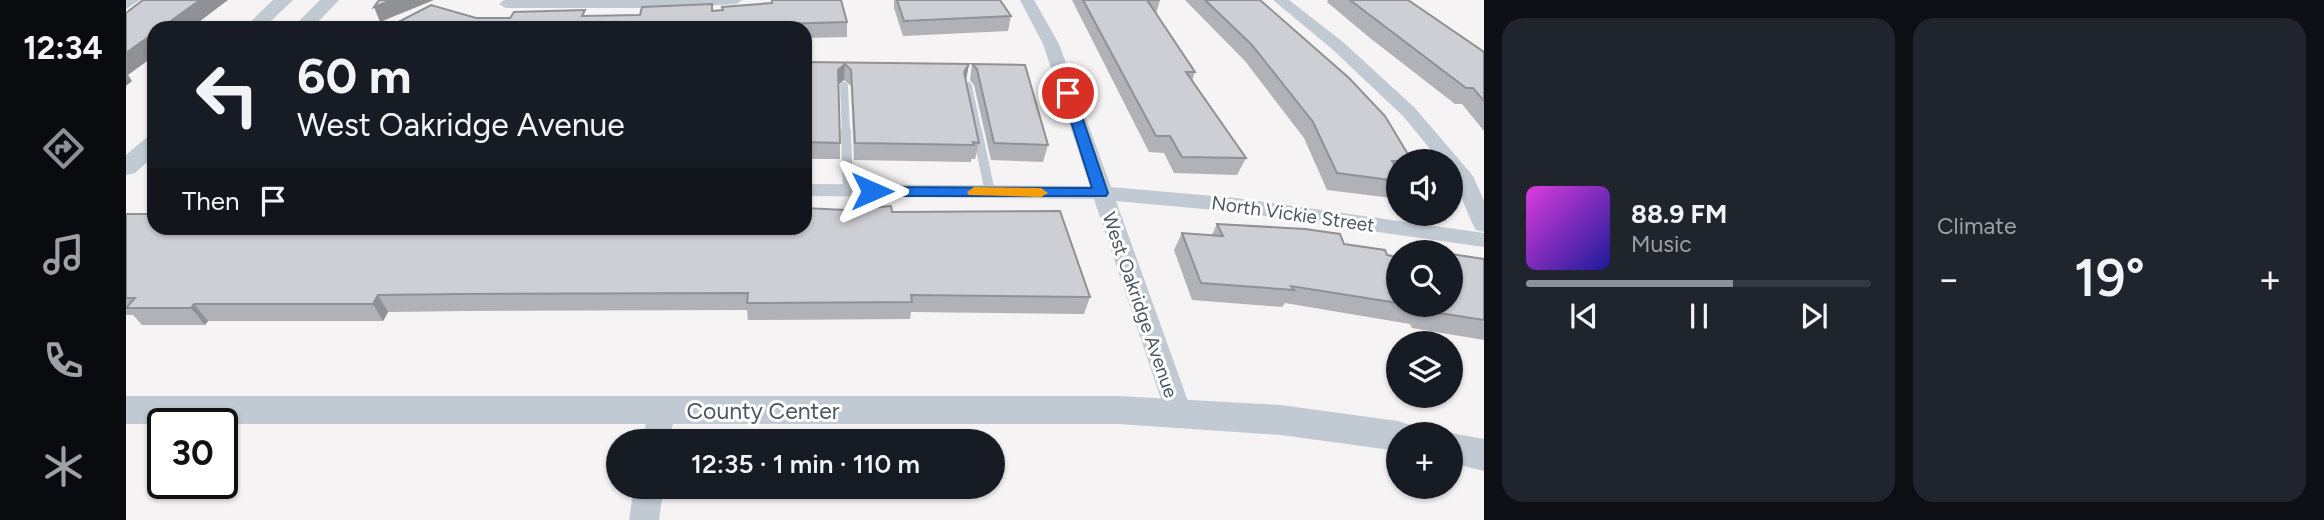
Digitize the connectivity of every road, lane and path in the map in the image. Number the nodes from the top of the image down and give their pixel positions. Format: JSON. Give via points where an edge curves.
{"nodes":[{"id":1,"x":133,"y":0,"type":"edge"},
{"id":2,"x":284,"y":0,"type":"edge"},
{"id":3,"x":330,"y":0,"type":"edge"},
{"id":4,"x":736,"y":0,"type":"edge"},
{"id":5,"x":1027,"y":0,"type":"edge"},
{"id":6,"x":1280,"y":0,"type":"edge"},
{"id":7,"x":506,"y":4,"type":"dead end"},
{"id":8,"x":126,"y":5,"type":"edge"},
{"id":9,"x":261,"y":21,"type":"edge"},
{"id":10,"x":308,"y":21,"type":"edge"},
{"id":11,"x":844,"y":86,"type":"dead end"},
{"id":12,"x":968,"y":86,"type":"edge"},
{"id":13,"x":147,"y":149,"type":"edge"},
{"id":14,"x":1440,"y":149,"type":"edge"},
{"id":15,"x":126,"y":168,"type":"edge"},
{"id":16,"x":1463,"y":176,"type":"edge"},
{"id":17,"x":812,"y":191,"type":"edge"},
{"id":18,"x":848,"y":191,"type":"junction"},
{"id":19,"x":990,"y":192,"type":"junction"},
{"id":20,"x":1101,"y":193,"type":"junction"},
{"id":21,"x":1484,"y":225,"type":"edge"},
{"id":22,"x":1484,"y":240,"type":"edge"},
{"id":23,"x":126,"y":410,"type":"edge"},
{"id":24,"x":1179,"y":415,"type":"junction"},
{"id":25,"x":659,"y":426,"type":"edge"},
{"id":26,"x":1386,"y":434,"type":"edge"},
{"id":27,"x":1463,"y":451,"type":"edge"},
{"id":28,"x":1484,"y":455,"type":"edge"},
{"id":29,"x":647,"y":499,"type":"edge"},
{"id":30,"x":644,"y":520,"type":"edge"}],
"edges":[{"from":1,"to":8,"type":"street"},
{"from":2,"to":9,"type":"street"},
{"from":3,"to":10,"type":"street"},
{"from":4,"to":7,"type":"street"},
{"from":5,"to":20,"type":"street","name":"West Oakridge Avenue","via":[[1051,44]]},
{"from":6,"to":14,"type":"street","via":[[1409,112]]},
{"from":11,"to":18,"type":"lane"},
{"from":12,"to":19,"type":"lane"},
{"from":13,"to":15,"type":"street"},
{"from":16,"to":21,"type":"street"},
{"from":17,"to":18,"type":"street","name":"North Vickie Street"},
{"from":18,"to":19,"type":"street","name":"North Vickie Street"},
{"from":19,"to":20,"type":"street","name":"North Vickie Street"},
{"from":20,"to":22,"type":"street","name":"North Vickie Street","via":[[1236,205]]},
{"from":20,"to":24,"type":"street","name":"West Oakridge Avenue"},
{"from":23,"to":25,"type":"street","name":"County Center"},
{"from":24,"to":25,"type":"street","name":"County Center","via":[[1118,410]]},
{"from":24,"to":26,"type":"street","name":"County Center","via":[[1281,420]]},
{"from":27,"to":28,"type":"street"},
{"from":29,"to":30,"type":"street"}]}
